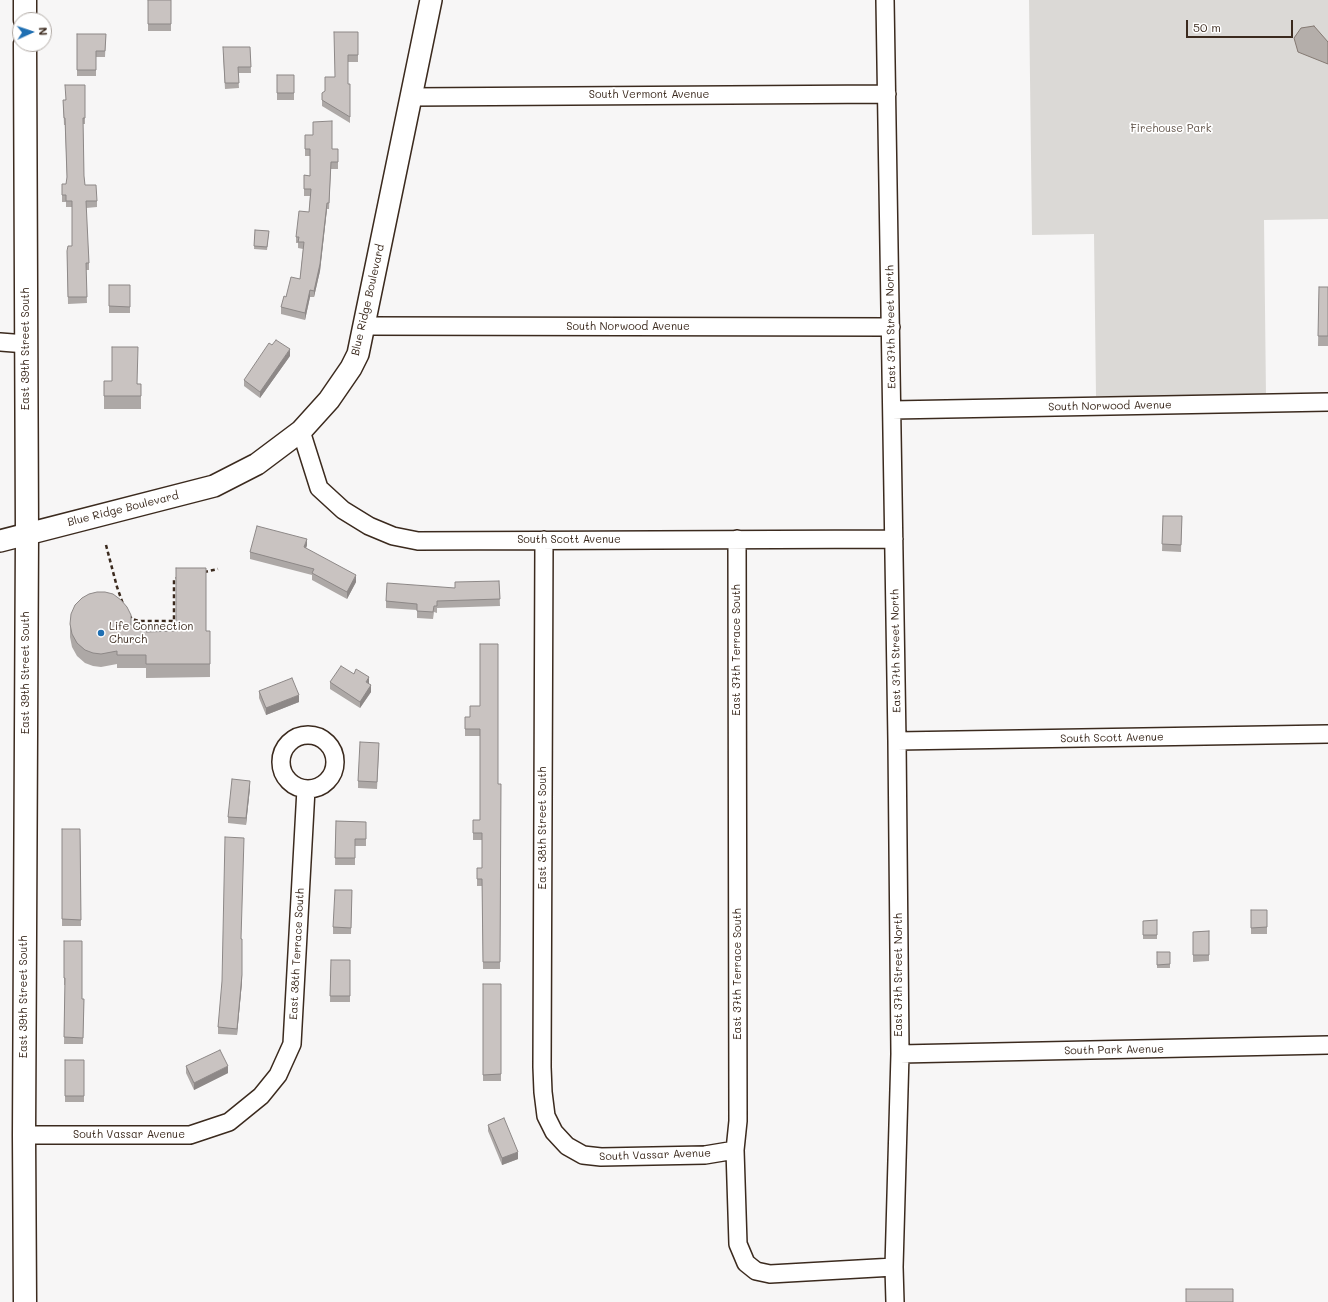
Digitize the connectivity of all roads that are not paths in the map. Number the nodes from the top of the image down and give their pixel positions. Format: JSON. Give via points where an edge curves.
{"nodes":[{"id":1,"x":25,"y":0,"type":"edge"},
{"id":2,"x":432,"y":0,"type":"edge"},
{"id":3,"x":885,"y":0,"type":"edge"},
{"id":4,"x":25,"y":12,"type":"edge"},
{"id":5,"x":25,"y":52,"type":"edge"},
{"id":6,"x":887,"y":94,"type":"junction"},
{"id":7,"x":412,"y":96,"type":"junction"},
{"id":8,"x":364,"y":326,"type":"junction"},
{"id":9,"x":891,"y":328,"type":"junction"},
{"id":10,"x":0,"y":342,"type":"edge"},
{"id":11,"x":26,"y":344,"type":"junction"},
{"id":12,"x":1328,"y":402,"type":"edge"},
{"id":13,"x":892,"y":410,"type":"junction"},
{"id":14,"x":301,"y":431,"type":"junction"},
{"id":15,"x":27,"y":534,"type":"junction"},
{"id":16,"x":737,"y":539,"type":"junction"},
{"id":17,"x":894,"y":539,"type":"junction"},
{"id":18,"x":544,"y":540,"type":"junction"},
{"id":19,"x":0,"y":541,"type":"edge"},
{"id":20,"x":1328,"y":734,"type":"edge"},
{"id":21,"x":897,"y":741,"type":"junction"},
{"id":22,"x":306,"y":789,"type":"dead end"},
{"id":23,"x":1328,"y":1046,"type":"edge"},
{"id":24,"x":900,"y":1054,"type":"junction"},
{"id":25,"x":250,"y":1105,"type":"joint"},
{"id":26,"x":546,"y":1116,"type":"joint"},
{"id":27,"x":24,"y":1135,"type":"junction"},
{"id":28,"x":736,"y":1150,"type":"junction"},
{"id":29,"x":890,"y":1267,"type":"junction"},
{"id":30,"x":25,"y":1302,"type":"edge"},
{"id":31,"x":895,"y":1302,"type":"edge"}],
"edges":[{"from":1,"to":4,"type":"main road"},
{"from":2,"to":7,"type":"street","name":"Blue Ridge Boulevard"},
{"from":3,"to":6,"type":"street","name":"East 37th Street North"},
{"from":5,"to":11,"type":"main road","name":"East 39th Street South"},
{"from":6,"to":7,"type":"street","name":"South Vermont Avenue"},
{"from":6,"to":9,"type":"street","name":"East 37th Street North"},
{"from":7,"to":8,"type":"street","name":"Blue Ridge Boulevard"},
{"from":8,"to":9,"type":"street","name":"South Norwood Avenue"},
{"from":8,"to":14,"type":"street","name":"Blue Ridge Boulevard","via":[[358,354],[351,368],[329,400]]},
{"from":9,"to":13,"type":"street","name":"East 37th Street North"},
{"from":10,"to":11,"type":"street"},
{"from":11,"to":15,"type":"main road","name":"East 39th Street South"},
{"from":12,"to":13,"type":"street","name":"South Norwood Avenue"},
{"from":13,"to":17,"type":"street","name":"East 37th Street North"},
{"from":14,"to":15,"type":"street","name":"Blue Ridge Boulevard","via":[[257,464],[214,486]]},
{"from":14,"to":18,"type":"street","name":"South Scott Avenue","via":[[320,488],[343,510],[369,526],[393,536],[418,541]]},
{"from":15,"to":19,"type":"street","name":"Blue Ridge Boulevard"},
{"from":15,"to":27,"type":"main road","name":"East 39th Street South"},
{"from":16,"to":17,"type":"street","name":"South Scott Avenue"},
{"from":16,"to":18,"type":"street","name":"South Scott Avenue"},
{"from":16,"to":28,"type":"street","name":"East 37th Terrace South"},
{"from":17,"to":21,"type":"street","name":"East 37th Street North"},
{"from":18,"to":26,"type":"street","name":"East 38th Street South","via":[[542,1067]]},
{"from":20,"to":21,"type":"street","name":"South Scott Avenue"},
{"from":21,"to":24,"type":"street","name":"East 37th Street North"},
{"from":22,"to":25,"type":"street","name":"East 38th Terrace South","via":[[292,1044],[278,1074],[261,1096]]},
{"from":23,"to":24,"type":"street","name":"South Park Avenue"},
{"from":24,"to":29,"type":"street","name":"East 37th Street North"},
{"from":25,"to":27,"type":"street","name":"South Vassar Avenue","via":[[229,1122],[190,1135]]},
{"from":26,"to":28,"type":"street","name":"South Vassar Avenue","via":[[558,1137],[567,1146],[583,1155],[601,1158],[705,1155]]},
{"from":27,"to":30,"type":"main road","name":"East 39th Street South"},
{"from":28,"to":29,"type":"street","name":"East 37th Terrace South","via":[[738,1244],[746,1263],[756,1271],[770,1274]]},
{"from":29,"to":31,"type":"street","name":"East 37th Street North"}]}
